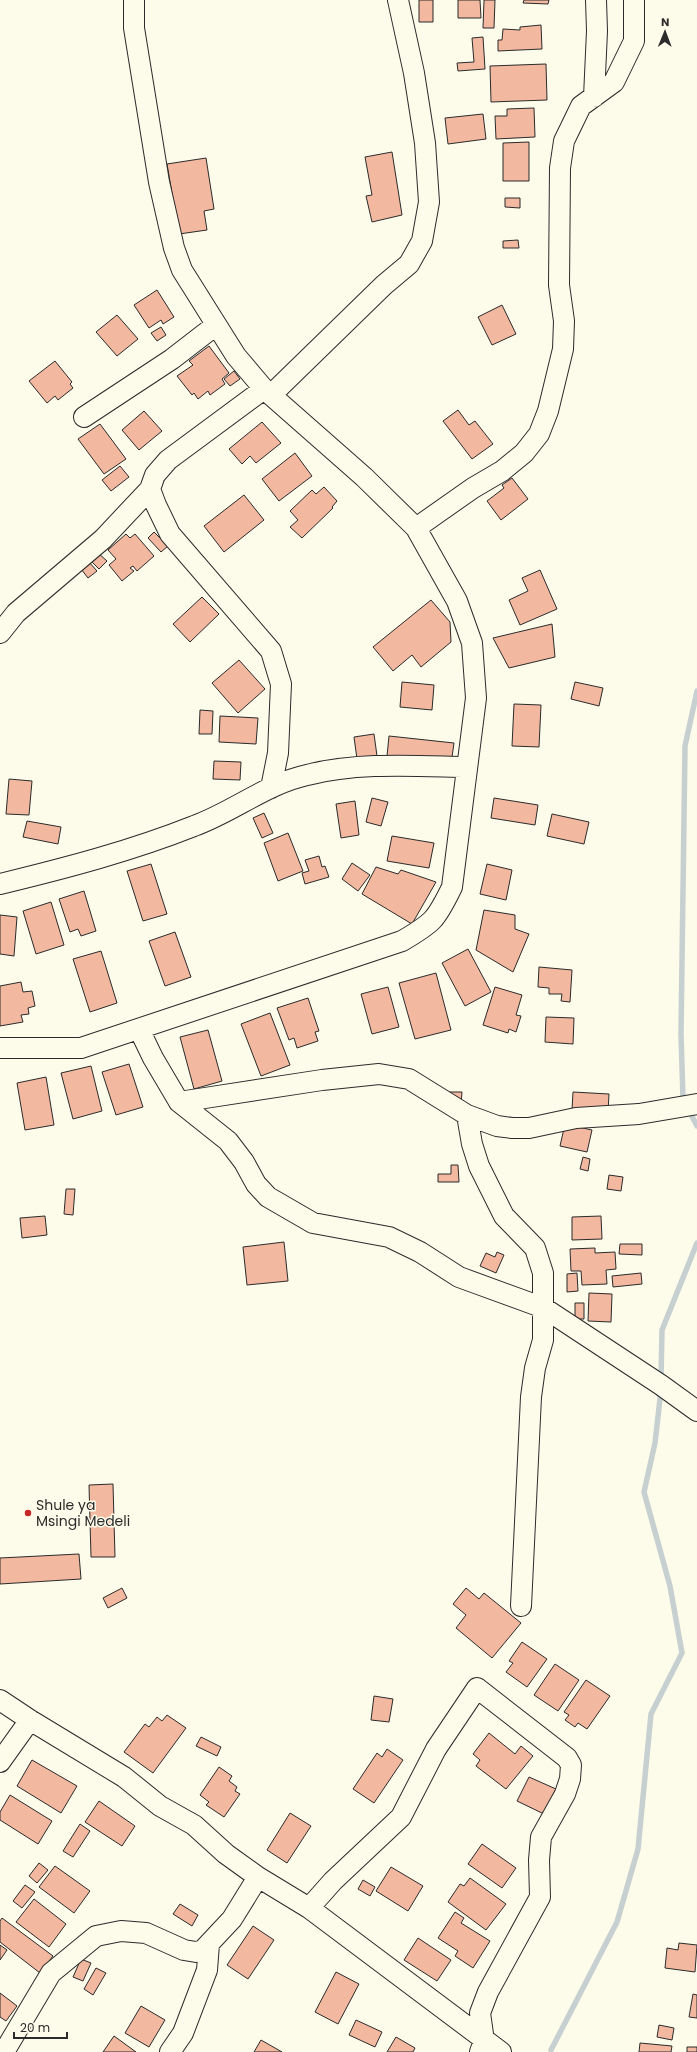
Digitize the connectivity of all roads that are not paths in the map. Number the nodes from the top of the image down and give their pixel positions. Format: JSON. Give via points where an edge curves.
{"nodes":[{"id":1,"x":134,"y":0,"type":"edge"},
{"id":2,"x":398,"y":0,"type":"edge"},
{"id":3,"x":596,"y":0,"type":"edge"},
{"id":4,"x":634,"y":0,"type":"edge"},
{"id":5,"x":594,"y":97,"type":"junction"},
{"id":6,"x":216,"y":325,"type":"junction"},
{"id":7,"x":268,"y":392,"type":"junction"},
{"id":8,"x":84,"y":417,"type":"dead end"},
{"id":9,"x":150,"y":489,"type":"junction"},
{"id":10,"x":416,"y":528,"type":"junction"},
{"id":11,"x":0,"y":633,"type":"edge"},
{"id":12,"x":467,"y":767,"type":"junction"},
{"id":13,"x":271,"y":788,"type":"junction"},
{"id":14,"x":0,"y":884,"type":"edge"},
{"id":15,"x":139,"y":1029,"type":"junction"},
{"id":16,"x":0,"y":1048,"type":"edge"},
{"id":17,"x":179,"y":1102,"type":"junction"},
{"id":18,"x":697,"y":1104,"type":"edge"},
{"id":19,"x":467,"y":1115,"type":"junction"},
{"id":20,"x":544,"y":1308,"type":"junction"},
{"id":21,"x":697,"y":1411,"type":"edge"},
{"id":22,"x":520,"y":1606,"type":"dead end"},
{"id":23,"x":0,"y":1700,"type":"edge"},
{"id":24,"x":30,"y":1720,"type":"junction"},
{"id":25,"x":0,"y":1762,"type":"edge"},
{"id":26,"x":258,"y":1877,"type":"junction"},
{"id":27,"x":309,"y":1908,"type":"junction"},
{"id":28,"x":209,"y":1944,"type":"junction"},
{"id":29,"x":488,"y":2048,"type":"edge"},
{"id":30,"x":4,"y":2052,"type":"edge"},
{"id":31,"x":170,"y":2052,"type":"edge"}],
"edges":[{"from":1,"to":6,"type":"street","via":[[134,28],[146,103],[159,182],[174,248],[182,270]]},
{"from":2,"to":7,"type":"street","via":[[414,73],[425,144],[429,202],[422,241],[409,264]]},
{"from":3,"to":5,"type":"street"},
{"from":4,"to":5,"type":"street","via":[[634,41],[614,82]]},
{"from":5,"to":10,"type":"street","via":[[581,106],[570,124],[564,141],[560,168],[559,285],[564,321],[563,349],[548,411],[539,434],[524,453],[502,471]]},
{"from":6,"to":7,"type":"street","via":[[236,356]]},
{"from":6,"to":8,"type":"street","via":[[172,359]]},
{"from":7,"to":9,"type":"street","via":[[168,460],[155,475]]},
{"from":7,"to":10,"type":"street","via":[[364,477]]},
{"from":9,"to":11,"type":"street","via":[[98,544],[16,612]]},
{"from":9,"to":13,"type":"street","via":[[170,534],[271,651],[282,684],[278,753]]},
{"from":10,"to":12,"type":"street","via":[[457,601],[472,643],[476,698]]},
{"from":12,"to":13,"type":"street","via":[[352,768],[306,775]]},
{"from":12,"to":15,"type":"street","via":[[452,887],[440,912],[429,925],[402,941]]},
{"from":13,"to":14,"type":"street","via":[[195,826],[85,863]]},
{"from":15,"to":16,"type":"street","via":[[81,1048]]},
{"from":15,"to":17,"type":"street"},
{"from":17,"to":19,"type":"street","via":[[379,1074],[409,1079]]},
{"from":17,"to":20,"type":"street","via":[[228,1141],[256,1184],[268,1197],[295,1213],[313,1223],[389,1238],[420,1252],[459,1277]]},
{"from":18,"to":19,"type":"street","via":[[639,1114],[576,1118],[529,1128],[497,1126]]},
{"from":19,"to":20,"type":"street","via":[[472,1144],[480,1166],[504,1216],[535,1248],[543,1273]]},
{"from":20,"to":21,"type":"street"},
{"from":20,"to":22,"type":"street","via":[[543,1340],[535,1368],[531,1397]]},
{"from":23,"to":24,"type":"street"},
{"from":24,"to":25,"type":"street"},
{"from":24,"to":26,"type":"street","via":[[124,1777],[160,1806],[194,1825],[226,1854]]},
{"from":26,"to":27,"type":"street"},
{"from":26,"to":28,"type":"street","via":[[232,1919]]},
{"from":27,"to":29,"type":"street"},
{"from":27,"to":29,"type":"street","via":[[333,1881],[401,1817],[436,1749],[477,1688],[567,1758],[572,1765],[570,1779],[565,1794],[541,1837],[540,1897],[488,1992],[480,2013]]},
{"from":28,"to":30,"type":"street","via":[[196,1952],[184,1950],[146,1933],[121,1931],[96,1936],[50,1973]]},
{"from":28,"to":31,"type":"street","via":[[207,1970],[183,2033]]}]}
